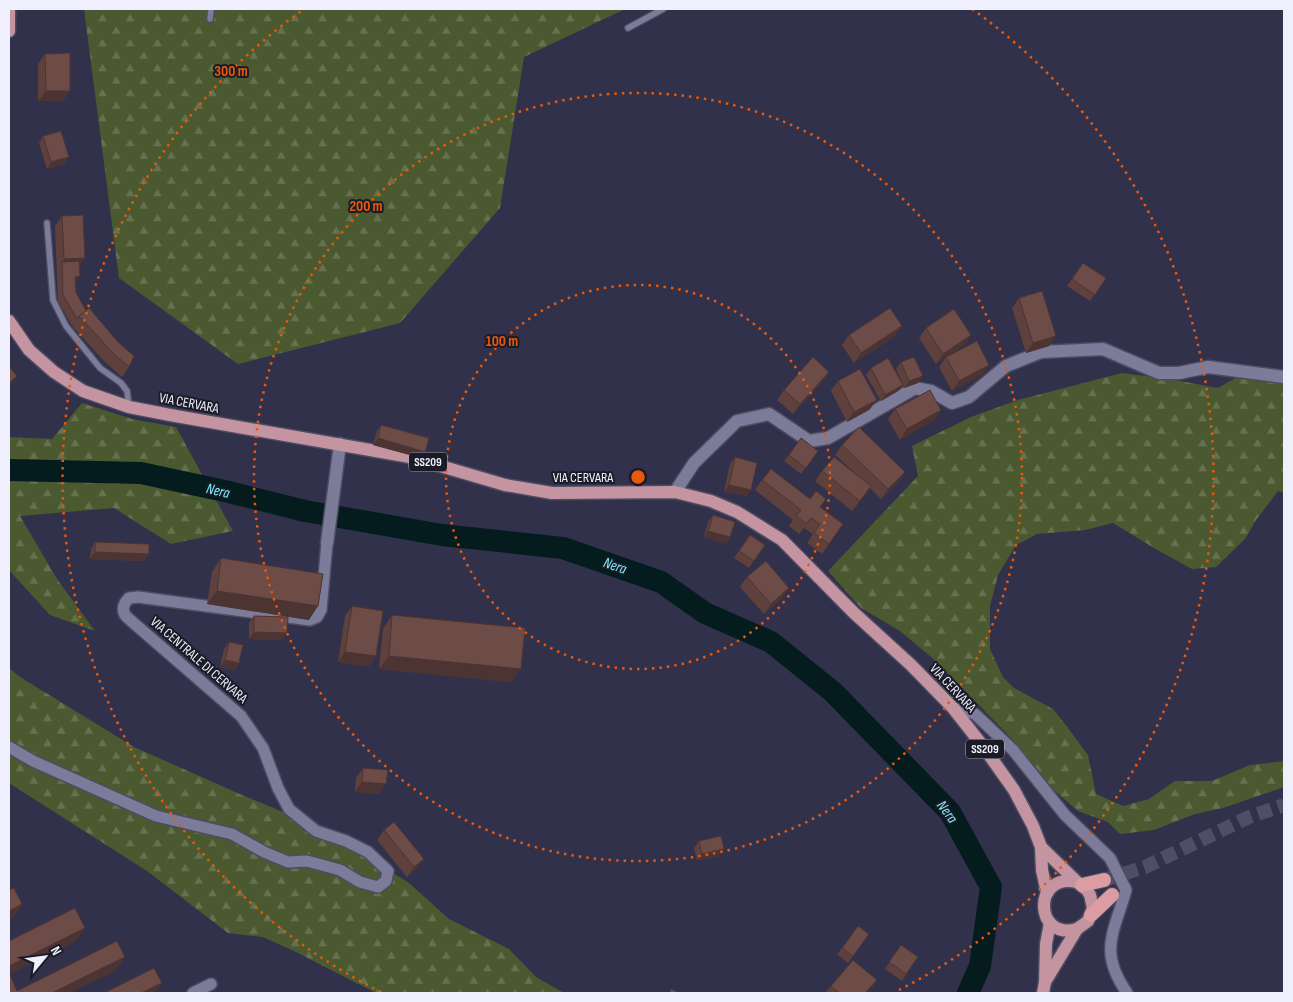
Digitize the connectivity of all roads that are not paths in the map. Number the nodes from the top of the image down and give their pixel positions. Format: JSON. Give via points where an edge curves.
{"nodes":[{"id":1,"x":9,"y":9,"type":"edge"},
{"id":2,"x":211,"y":9,"type":"edge"},
{"id":3,"x":663,"y":9,"type":"edge"},
{"id":4,"x":210,"y":19,"type":"dead end"},
{"id":5,"x":628,"y":28,"type":"dead end"},
{"id":6,"x":9,"y":31,"type":"edge"},
{"id":7,"x":48,"y":223,"type":"dead end"},
{"id":8,"x":9,"y":321,"type":"edge"},
{"id":9,"x":1284,"y":378,"type":"edge"},
{"id":10,"x":129,"y":406,"type":"junction"},
{"id":11,"x":340,"y":444,"type":"junction"},
{"id":12,"x":674,"y":492,"type":"junction"},
{"id":13,"x":327,"y":543,"type":"joint"},
{"id":14,"x":953,"y":708,"type":"junction"},
{"id":15,"x":9,"y":747,"type":"edge"},
{"id":16,"x":1041,"y":847,"type":"junction"},
{"id":17,"x":1104,"y":880,"type":"tunnel mouth"},
{"id":18,"x":1079,"y":884,"type":"junction"},
{"id":19,"x":1047,"y":893,"type":"junction"},
{"id":20,"x":1112,"y":896,"type":"dead end"},
{"id":21,"x":1091,"y":915,"type":"junction"},
{"id":22,"x":1050,"y":923,"type":"junction"},
{"id":23,"x":1077,"y":929,"type":"junction"},
{"id":24,"x":211,"y":984,"type":"dead end"},
{"id":25,"x":1044,"y":988,"type":"edge"},
{"id":26,"x":193,"y":993,"type":"edge"},
{"id":27,"x":1127,"y":993,"type":"edge"}],
"edges":[{"from":1,"to":6,"type":"main road"},
{"from":2,"to":4,"type":"lane"},
{"from":3,"to":5,"type":"lane"},
{"from":7,"to":10,"type":"lane","via":[[53,300],[66,326],[100,368],[127,390]]},
{"from":8,"to":10,"type":"main road","name":"VIA CERVARA","number":"SS209","via":[[29,350],[54,372],[82,391]]},
{"from":9,"to":12,"type":"street","via":[[1208,367],[1179,373],[1158,373],[1103,350],[1041,352],[1006,366],[968,397],[952,403],[931,391],[915,388],[828,438],[808,441],[769,414],[737,421],[694,463]]},
{"from":10,"to":11,"type":"main road","name":"VIA CERVARA","number":"SS209","via":[[170,416]]},
{"from":11,"to":12,"type":"main road","name":"VIA CERVARA","number":"SS209","via":[[410,457],[505,485],[552,493]]},
{"from":11,"to":13,"type":"street","name":"VIA CENTRALE DI CERVARA"},
{"from":12,"to":14,"type":"main road","name":"VIA CERVARA","number":"SS209","via":[[711,500],[782,540]]},
{"from":13,"to":15,"type":"street","name":"VIA CENTRALE DI CERVARA","via":[[321,610],[314,619],[138,597],[126,601],[124,613],[241,716],[263,748],[289,808],[316,831],[368,852],[388,871],[386,881],[378,887],[360,882],[340,870],[307,861],[288,862],[232,834],[156,816]]},
{"from":14,"to":16,"type":"main road","name":"VIA CERVARA","number":"SS209","via":[[1014,790]]},
{"from":14,"to":27,"type":"street","via":[[975,714],[1007,744],[1065,815],[1110,858],[1126,890],[1110,944],[1118,981]]},
{"from":16,"to":18,"type":"main road","name":"VIA CERVARA","number":"SS209"},
{"from":16,"to":19,"type":"main road","name":"VIA CERVARA","number":"SS209"},
{"from":17,"to":18,"type":"highway"},
{"from":18,"to":19,"type":"main road","via":[[1070,881],[1056,884]]},
{"from":18,"to":21,"type":"main road","number":"SS209","via":[[1090,895]]},
{"from":19,"to":22,"type":"main road","number":"SS209","via":[[1044,912]]},
{"from":20,"to":21,"type":"highway"},
{"from":21,"to":23,"type":"main road","number":"SS209"},
{"from":22,"to":23,"type":"main road","via":[[1065,931]]},
{"from":22,"to":25,"type":"main road","number":"SS209"},
{"from":23,"to":25,"type":"main road","number":"SS209"},
{"from":24,"to":26,"type":"street"}]}
